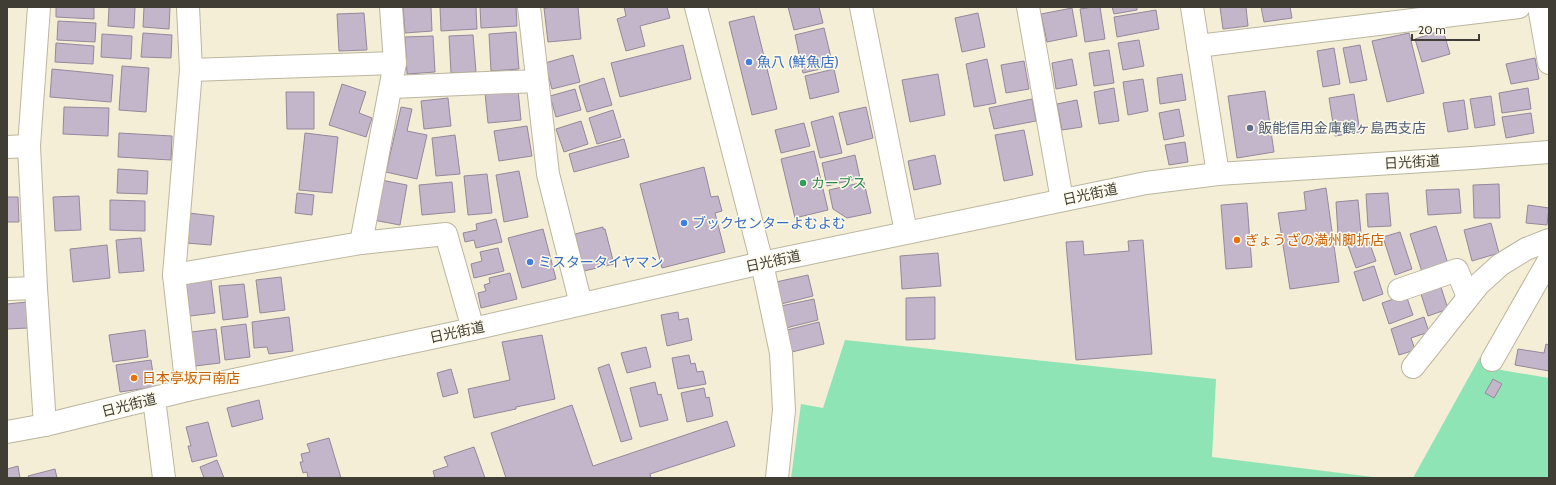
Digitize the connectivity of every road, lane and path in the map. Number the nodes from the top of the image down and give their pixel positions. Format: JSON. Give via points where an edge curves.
{"nodes":[{"id":1,"x":39,"y":7,"type":"edge"},
{"id":2,"x":188,"y":7,"type":"edge"},
{"id":3,"x":391,"y":7,"type":"edge"},
{"id":4,"x":529,"y":7,"type":"edge"},
{"id":5,"x":696,"y":7,"type":"edge"},
{"id":6,"x":861,"y":7,"type":"edge"},
{"id":7,"x":1028,"y":7,"type":"edge"},
{"id":8,"x":1192,"y":7,"type":"edge"},
{"id":9,"x":1519,"y":7,"type":"edge"},
{"id":10,"x":1539,"y":7,"type":"edge"},
{"id":11,"x":1198,"y":46,"type":"junction"},
{"id":12,"x":395,"y":63,"type":"junction"},
{"id":13,"x":1549,"y":63,"type":"edge"},
{"id":14,"x":191,"y":70,"type":"junction"},
{"id":15,"x":537,"y":81,"type":"junction"},
{"id":16,"x":390,"y":87,"type":"junction"},
{"id":17,"x":30,"y":146,"type":"junction"},
{"id":18,"x":7,"y":147,"type":"edge"},
{"id":19,"x":1549,"y":152,"type":"edge"},
{"id":20,"x":1218,"y":174,"type":"junction"},
{"id":21,"x":1062,"y":200,"type":"junction"},
{"id":22,"x":906,"y":232,"type":"junction"},
{"id":23,"x":1549,"y":240,"type":"edge"},
{"id":24,"x":361,"y":243,"type":"junction"},
{"id":25,"x":1549,"y":260,"type":"edge"},
{"id":26,"x":762,"y":263,"type":"junction"},
{"id":27,"x":174,"y":275,"type":"junction"},
{"id":28,"x":36,"y":288,"type":"junction"},
{"id":29,"x":7,"y":289,"type":"edge"},
{"id":30,"x":1399,"y":290,"type":"dead end"},
{"id":31,"x":1468,"y":297,"type":"junction"},
{"id":32,"x":581,"y":304,"type":"junction"},
{"id":33,"x":473,"y":329,"type":"junction"},
{"id":34,"x":1492,"y":360,"type":"dead end"},
{"id":35,"x":1413,"y":367,"type":"dead end"},
{"id":36,"x":187,"y":390,"type":"junction"},
{"id":37,"x":154,"y":399,"type":"junction"},
{"id":38,"x":45,"y":425,"type":"junction"},
{"id":39,"x":7,"y":432,"type":"edge"},
{"id":40,"x":164,"y":478,"type":"edge"},
{"id":41,"x":777,"y":478,"type":"edge"}],
"edges":[{"from":1,"to":17,"type":"street"},
{"from":2,"to":14,"type":"street"},
{"from":3,"to":12,"type":"street"},
{"from":4,"to":15,"type":"street"},
{"from":5,"to":26,"type":"street"},
{"from":6,"to":22,"type":"street"},
{"from":7,"to":21,"type":"street"},
{"from":8,"to":11,"type":"street"},
{"from":9,"to":11,"type":"street"},
{"from":10,"to":13,"type":"street"},
{"from":11,"to":20,"type":"street"},
{"from":12,"to":14,"type":"street"},
{"from":12,"to":16,"type":"street"},
{"from":14,"to":27,"type":"street"},
{"from":15,"to":16,"type":"street"},
{"from":15,"to":32,"type":"street","via":[[548,174]]},
{"from":16,"to":24,"type":"street"},
{"from":17,"to":18,"type":"street"},
{"from":17,"to":28,"type":"street"},
{"from":19,"to":20,"type":"street","name":"日光街道"},
{"from":20,"to":21,"type":"street","name":"日光街道","via":[[1146,182]]},
{"from":21,"to":22,"type":"street","name":"日光街道"},
{"from":22,"to":26,"type":"street","name":"日光街道"},
{"from":23,"to":31,"type":"street","via":[[1526,249],[1500,265]]},
{"from":24,"to":27,"type":"street"},
{"from":24,"to":33,"type":"street","via":[[446,234]]},
{"from":25,"to":34,"type":"street"},
{"from":26,"to":32,"type":"street","name":"日光街道"},
{"from":26,"to":41,"type":"street","via":[[781,353],[784,410]]},
{"from":27,"to":36,"type":"street"},
{"from":28,"to":29,"type":"street"},
{"from":28,"to":38,"type":"street"},
{"from":30,"to":31,"type":"street","via":[[1457,270]]},
{"from":31,"to":35,"type":"street"},
{"from":32,"to":33,"type":"street","name":"日光街道"},
{"from":33,"to":36,"type":"street","name":"日光街道"},
{"from":36,"to":37,"type":"street","name":"日光街道"},
{"from":37,"to":38,"type":"street","name":"日光街道"},
{"from":37,"to":40,"type":"street"},
{"from":38,"to":39,"type":"street","name":"日光街道"}]}
